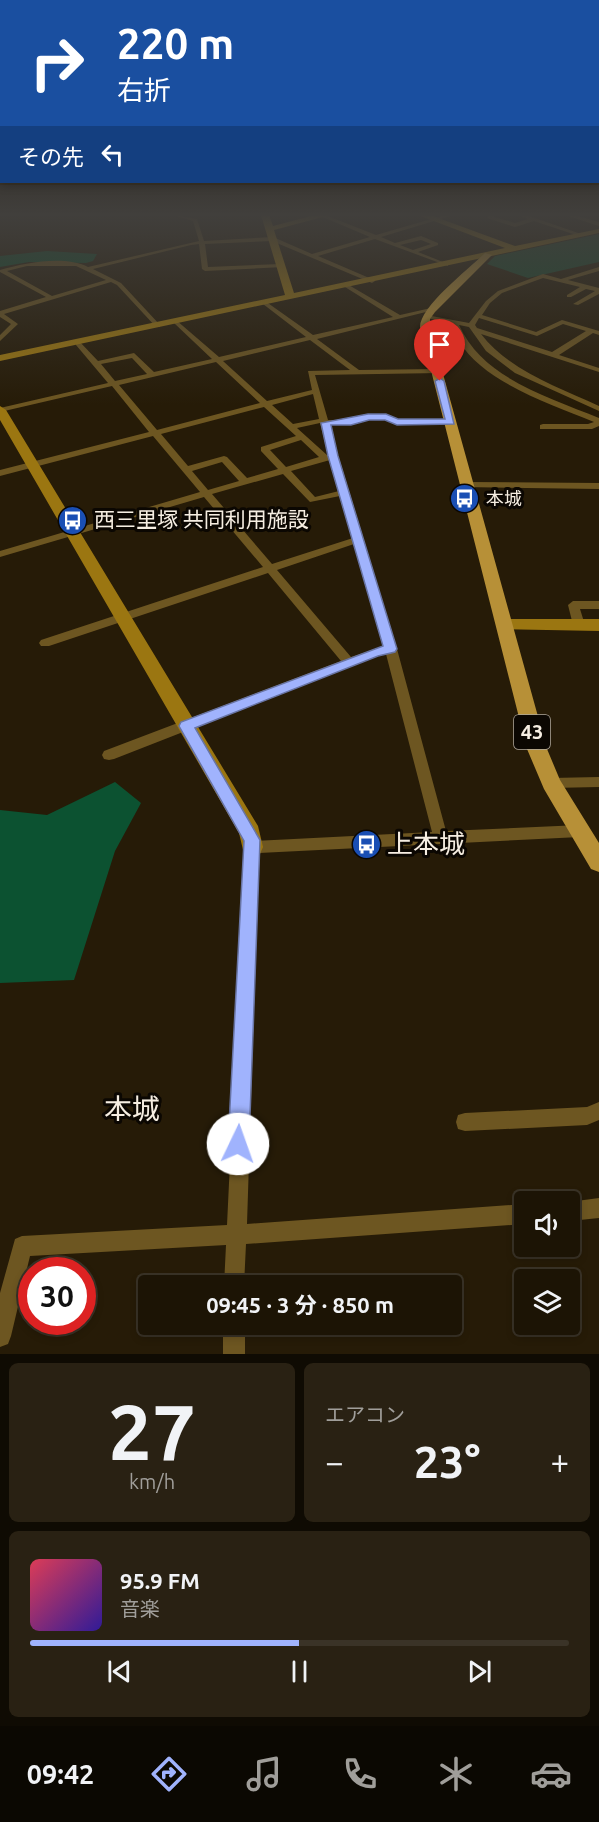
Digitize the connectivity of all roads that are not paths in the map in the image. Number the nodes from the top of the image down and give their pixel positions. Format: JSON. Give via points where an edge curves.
{"nodes":[{"id":1,"x":13,"y":278,"type":"edge"},
{"id":2,"x":108,"y":278,"type":"edge"},
{"id":3,"x":285,"y":278,"type":"edge"},
{"id":4,"x":368,"y":278,"type":"edge"},
{"id":5,"x":381,"y":278,"type":"edge"},
{"id":6,"x":464,"y":278,"type":"edge"},
{"id":7,"x":536,"y":278,"type":"edge"},
{"id":8,"x":554,"y":278,"type":"edge"},
{"id":9,"x":569,"y":278,"type":"edge"},
{"id":10,"x":112,"y":280,"type":"junction"},
{"id":11,"x":372,"y":280,"type":"junction"},
{"id":12,"x":563,"y":280,"type":"junction"},
{"id":13,"x":347,"y":286,"type":"junction"},
{"id":14,"x":586,"y":286,"type":"junction"},
{"id":15,"x":599,"y":290,"type":"edge"},
{"id":16,"x":569,"y":296,"type":"dead end"},
{"id":17,"x":52,"y":298,"type":"junction"},
{"id":18,"x":291,"y":298,"type":"junction"},
{"id":19,"x":265,"y":303,"type":"junction"},
{"id":20,"x":576,"y":304,"type":"dead end"},
{"id":21,"x":428,"y":313,"type":"junction"},
{"id":22,"x":0,"y":314,"type":"edge"},
{"id":23,"x":479,"y":316,"type":"junction"},
{"id":24,"x":398,"y":317,"type":"junction"},
{"id":25,"x":176,"y":322,"type":"junction"},
{"id":26,"x":454,"y":322,"type":"junction"},
{"id":27,"x":158,"y":326,"type":"junction"},
{"id":28,"x":473,"y":328,"type":"junction"},
{"id":29,"x":595,"y":332,"type":"edge"},
{"id":30,"x":311,"y":338,"type":"junction"},
{"id":31,"x":0,"y":339,"type":"edge"},
{"id":32,"x":79,"y":343,"type":"junction"},
{"id":33,"x":553,"y":355,"type":"junction"},
{"id":34,"x":0,"y":358,"type":"edge"},
{"id":35,"x":217,"y":359,"type":"junction"},
{"id":36,"x":599,"y":362,"type":"edge"},
{"id":37,"x":96,"y":363,"type":"junction"},
{"id":38,"x":595,"y":369,"type":"edge"},
{"id":39,"x":356,"y":371,"type":"junction"},
{"id":40,"x":437,"y":371,"type":"junction"},
{"id":41,"x":152,"y":374,"type":"junction"},
{"id":42,"x":114,"y":383,"type":"junction"},
{"id":43,"x":316,"y":391,"type":"junction"},
{"id":44,"x":266,"y":403,"type":"junction"},
{"id":45,"x":599,"y":409,"type":"edge"},
{"id":46,"x":0,"y":410,"type":"edge"},
{"id":47,"x":325,"y":421,"type":"junction"},
{"id":48,"x":450,"y":422,"type":"junction"},
{"id":49,"x":599,"y":422,"type":"edge"},
{"id":50,"x":292,"y":427,"type":"junction"},
{"id":51,"x":543,"y":427,"type":"dead end"},
{"id":52,"x":156,"y":432,"type":"junction"},
{"id":53,"x":303,"y":438,"type":"junction"},
{"id":54,"x":329,"y":457,"type":"junction"},
{"id":55,"x":32,"y":465,"type":"junction"},
{"id":56,"x":188,"y":469,"type":"junction"},
{"id":57,"x":284,"y":470,"type":"junction"},
{"id":58,"x":0,"y":473,"type":"edge"},
{"id":59,"x":245,"y":482,"type":"junction"},
{"id":60,"x":466,"y":485,"type":"junction"},
{"id":61,"x":599,"y":486,"type":"edge"},
{"id":62,"x":345,"y":492,"type":"junction"},
{"id":63,"x":208,"y":493,"type":"junction"},
{"id":64,"x":72,"y":533,"type":"junction"},
{"id":65,"x":359,"y":539,"type":"junction"},
{"id":66,"x":0,"y":554,"type":"edge"},
{"id":67,"x":270,"y":568,"type":"junction"},
{"id":68,"x":599,"y":605,"type":"edge"},
{"id":69,"x":122,"y":617,"type":"junction"},
{"id":70,"x":504,"y":625,"type":"junction"},
{"id":71,"x":579,"y":625,"type":"junction"},
{"id":72,"x":599,"y":625,"type":"edge"},
{"id":73,"x":45,"y":642,"type":"dead end"},
{"id":74,"x":391,"y":649,"type":"junction"},
{"id":75,"x":349,"y":662,"type":"junction"},
{"id":76,"x":186,"y":726,"type":"junction"},
{"id":77,"x":109,"y":755,"type":"dead end"},
{"id":78,"x":599,"y":782,"type":"edge"},
{"id":79,"x":551,"y":783,"type":"junction"},
{"id":80,"x":580,"y":831,"type":"junction"},
{"id":81,"x":441,"y":838,"type":"junction"},
{"id":82,"x":252,"y":847,"type":"junction"},
{"id":83,"x":599,"y":862,"type":"edge"},
{"id":84,"x":599,"y":1111,"type":"edge"},
{"id":85,"x":465,"y":1122,"type":"dead end"},
{"id":86,"x":599,"y":1208,"type":"edge"},
{"id":87,"x":580,"y":1209,"type":"edge"},
{"id":88,"x":514,"y":1215,"type":"edge"},
{"id":89,"x":234,"y":1235,"type":"junction"},
{"id":90,"x":234,"y":1275,"type":"edge"},
{"id":91,"x":234,"y":1335,"type":"edge"},
{"id":92,"x":0,"y":1336,"type":"edge"},
{"id":93,"x":234,"y":1354,"type":"edge"}],
"edges":[{"from":1,"to":17,"type":"street"},
{"from":2,"to":10,"type":"street"},
{"from":3,"to":18,"type":"street"},
{"from":4,"to":11,"type":"street"},
{"from":5,"to":11,"type":"street"},
{"from":6,"to":21,"type":"main road"},
{"from":7,"to":23,"type":"street","via":[[509,287],[488,302]]},
{"from":8,"to":12,"type":"street"},
{"from":9,"to":12,"type":"street"},
{"from":10,"to":17,"type":"street"},
{"from":10,"to":27,"type":"street"},
{"from":11,"to":13,"type":"street"},
{"from":12,"to":14,"type":"street"},
{"from":13,"to":18,"type":"street"},
{"from":13,"to":24,"type":"street"},
{"from":14,"to":15,"type":"street"},
{"from":14,"to":16,"type":"street"},
{"from":15,"to":20,"type":"street"},
{"from":17,"to":22,"type":"street"},
{"from":18,"to":19,"type":"street"},
{"from":19,"to":25,"type":"street"},
{"from":19,"to":30,"type":"street"},
{"from":21,"to":24,"type":"street"},
{"from":21,"to":26,"type":"street"},
{"from":21,"to":40,"type":"main road","number":"43","via":[[425,327]]},
{"from":22,"to":31,"type":"street","via":[[15,324]]},
{"from":23,"to":28,"type":"street"},
{"from":23,"to":29,"type":"street","via":[[537,334],[562,322]]},
{"from":24,"to":30,"type":"street"},
{"from":25,"to":27,"type":"street"},
{"from":25,"to":35,"type":"street"},
{"from":26,"to":28,"type":"street"},
{"from":26,"to":49,"type":"street","via":[[468,350],[496,372]]},
{"from":27,"to":32,"type":"street"},
{"from":28,"to":33,"type":"street"},
{"from":28,"to":45,"type":"street","via":[[489,349],[518,370]]},
{"from":29,"to":33,"type":"street"},
{"from":30,"to":35,"type":"street"},
{"from":30,"to":39,"type":"street"},
{"from":32,"to":34,"type":"street"},
{"from":32,"to":37,"type":"street"},
{"from":33,"to":38,"type":"street"},
{"from":35,"to":41,"type":"street"},
{"from":35,"to":44,"type":"street"},
{"from":36,"to":38,"type":"street"},
{"from":37,"to":41,"type":"street","via":[[134,355]]},
{"from":37,"to":42,"type":"street"},
{"from":39,"to":40,"type":"street"},
{"from":39,"to":43,"type":"street","via":[[311,373]]},
{"from":40,"to":48,"type":"main road","number":"43"},
{"from":41,"to":42,"type":"street"},
{"from":42,"to":46,"type":"street"},
{"from":42,"to":52,"type":"street"},
{"from":43,"to":44,"type":"street"},
{"from":43,"to":47,"type":"street"},
{"from":44,"to":50,"type":"street"},
{"from":44,"to":52,"type":"street"},
{"from":46,"to":55,"type":"street"},
{"from":47,"to":48,"type":"street","via":[[386,417],[397,422]]},
{"from":47,"to":50,"type":"street"},
{"from":47,"to":54,"type":"street"},
{"from":48,"to":60,"type":"main road","number":"43"},
{"from":49,"to":51,"type":"street","via":[[589,427]]},
{"from":50,"to":53,"type":"street"},
{"from":52,"to":55,"type":"street"},
{"from":52,"to":56,"type":"street"},
{"from":53,"to":54,"type":"street"},
{"from":53,"to":57,"type":"street","via":[[264,448]]},
{"from":54,"to":57,"type":"street"},
{"from":54,"to":62,"type":"street"},
{"from":55,"to":58,"type":"street"},
{"from":55,"to":64,"type":"street"},
{"from":56,"to":59,"type":"street","via":[[224,459]]},
{"from":56,"to":63,"type":"street"},
{"from":57,"to":59,"type":"street"},
{"from":57,"to":62,"type":"street","via":[[313,500]]},
{"from":59,"to":63,"type":"street"},
{"from":60,"to":61,"type":"street"},
{"from":60,"to":70,"type":"main road","number":"43"},
{"from":62,"to":65,"type":"street"},
{"from":63,"to":64,"type":"street"},
{"from":63,"to":67,"type":"street"},
{"from":64,"to":66,"type":"street"},
{"from":64,"to":69,"type":"street"},
{"from":65,"to":67,"type":"street"},
{"from":65,"to":74,"type":"street"},
{"from":67,"to":69,"type":"street"},
{"from":67,"to":75,"type":"street"},
{"from":68,"to":71,"type":"street","via":[[573,605]]},
{"from":69,"to":73,"type":"street"},
{"from":69,"to":76,"type":"street"},
{"from":70,"to":71,"type":"street"},
{"from":70,"to":79,"type":"main road","number":"43","via":[[537,749]]},
{"from":71,"to":72,"type":"street"},
{"from":74,"to":75,"type":"street"},
{"from":74,"to":81,"type":"street"},
{"from":75,"to":76,"type":"street"},
{"from":76,"to":77,"type":"street"},
{"from":76,"to":82,"type":"street","via":[[250,832]]},
{"from":78,"to":79,"type":"street"},
{"from":79,"to":80,"type":"main road","number":"43"},
{"from":80,"to":81,"type":"street"},
{"from":80,"to":83,"type":"main road","number":"43"},
{"from":81,"to":82,"type":"street"},
{"from":82,"to":89,"type":"street"},
{"from":84,"to":85,"type":"street","via":[[587,1116]]},
{"from":86,"to":87,"type":"street"},
{"from":88,"to":89,"type":"street"},
{"from":89,"to":90,"type":"street"},
{"from":89,"to":92,"type":"street","via":[[22,1246]]},
{"from":91,"to":93,"type":"street"}]}
